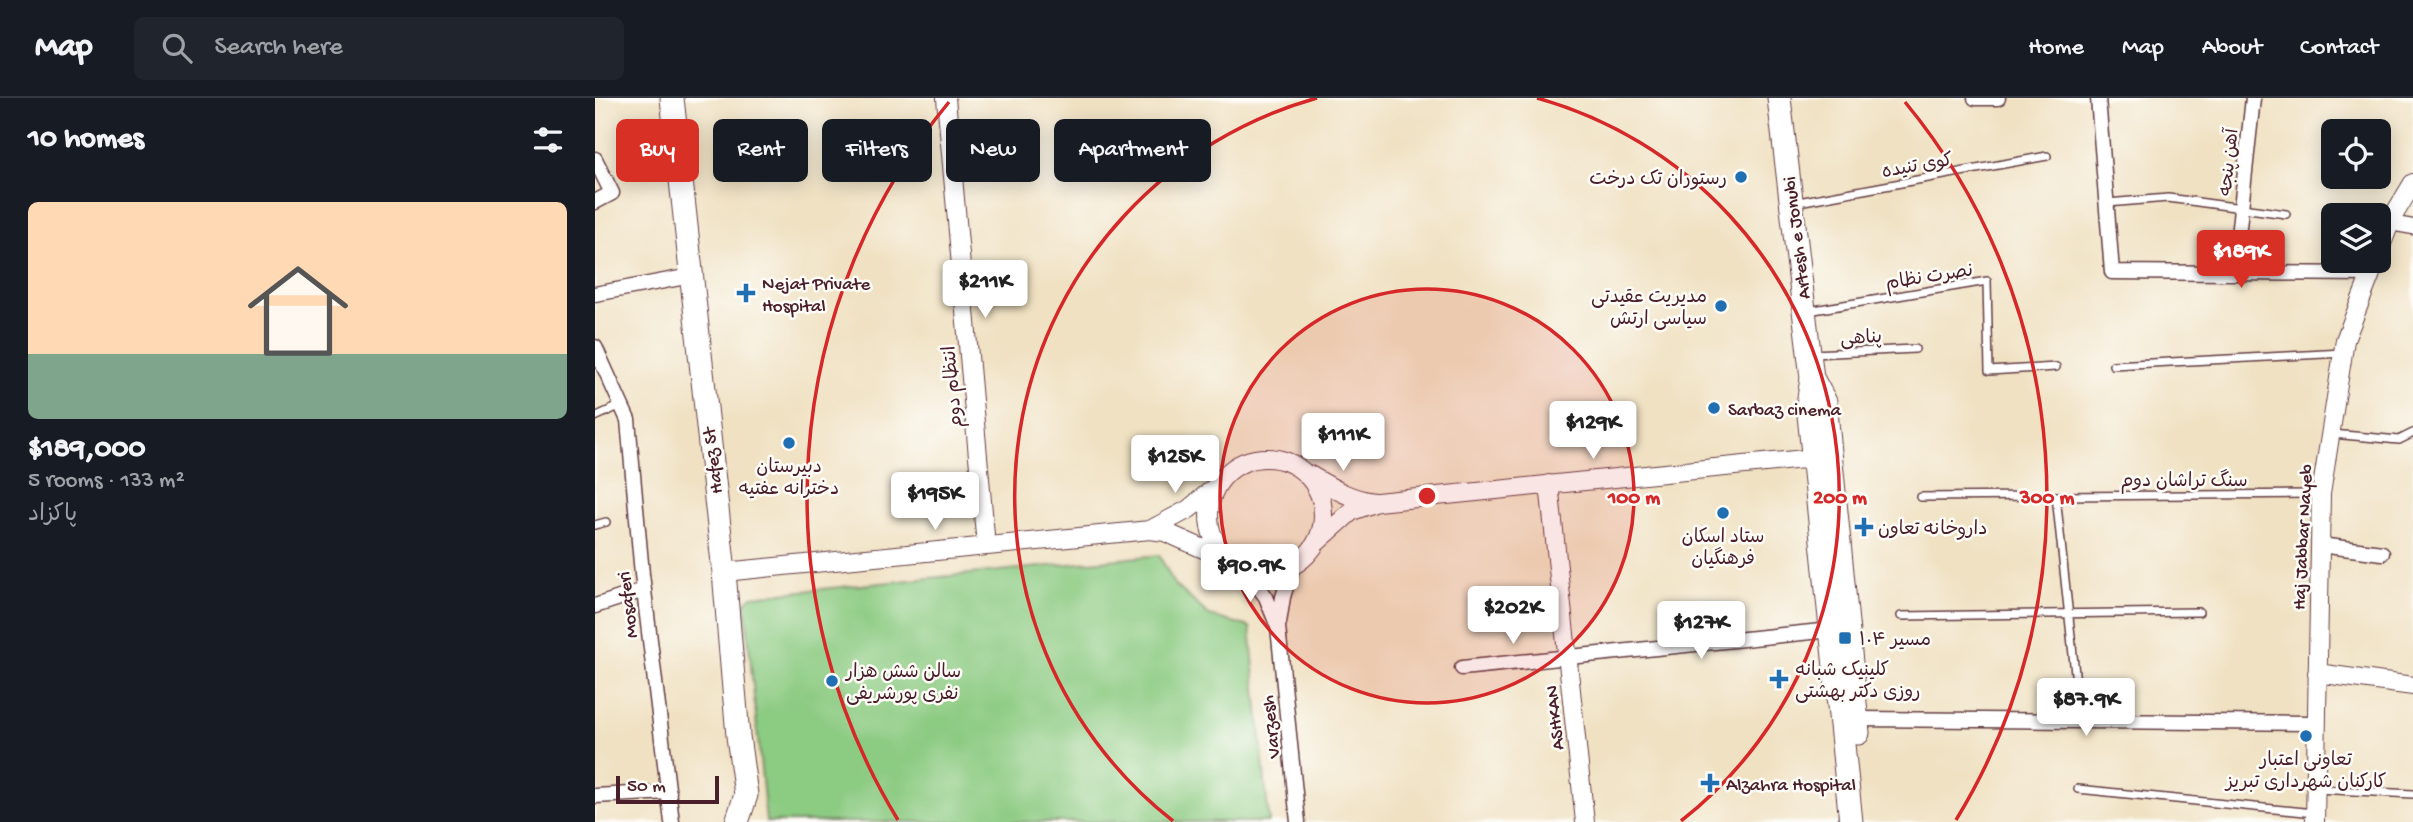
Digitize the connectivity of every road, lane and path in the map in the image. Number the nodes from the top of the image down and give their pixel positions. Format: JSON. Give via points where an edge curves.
{"nodes":[{"id":1,"x":672,"y":98,"type":"edge"},
{"id":2,"x":946,"y":98,"type":"edge"},
{"id":3,"x":1779,"y":98,"type":"edge"},
{"id":4,"x":1975,"y":98,"type":"edge"},
{"id":5,"x":1998,"y":98,"type":"edge"},
{"id":6,"x":2098,"y":98,"type":"edge"},
{"id":7,"x":2253,"y":98,"type":"edge"},
{"id":8,"x":2047,"y":156,"type":"dead end"},
{"id":9,"x":595,"y":159,"type":"edge"},
{"id":10,"x":2413,"y":183,"type":"edge"},
{"id":11,"x":595,"y":202,"type":"edge"},
{"id":12,"x":1793,"y":203,"type":"junction"},
{"id":13,"x":2106,"y":203,"type":"junction"},
{"id":14,"x":2241,"y":209,"type":"junction"},
{"id":15,"x":2286,"y":214,"type":"dead end"},
{"id":16,"x":2391,"y":221,"type":"edge"},
{"id":17,"x":2391,"y":223,"type":"edge"},
{"id":18,"x":2413,"y":227,"type":"edge"},
{"id":19,"x":2321,"y":269,"type":"edge"},
{"id":20,"x":2234,"y":273,"type":"junction"},
{"id":21,"x":2371,"y":273,"type":"edge"},
{"id":22,"x":691,"y":276,"type":"junction"},
{"id":23,"x":595,"y":294,"type":"edge"},
{"id":24,"x":1804,"y":311,"type":"junction"},
{"id":25,"x":595,"y":347,"type":"edge"},
{"id":26,"x":1915,"y":349,"type":"dead end"},
{"id":27,"x":2343,"y":353,"type":"junction"},
{"id":28,"x":2113,"y":365,"type":"dead end"},
{"id":29,"x":1811,"y":366,"type":"junction"},
{"id":30,"x":2056,"y":367,"type":"dead end"},
{"id":31,"x":622,"y":405,"type":"junction"},
{"id":32,"x":595,"y":417,"type":"edge"},
{"id":33,"x":2330,"y":433,"type":"junction"},
{"id":34,"x":2413,"y":433,"type":"edge"},
{"id":35,"x":1814,"y":458,"type":"junction"},
{"id":36,"x":1301,"y":470,"type":"junction"},
{"id":37,"x":1549,"y":484,"type":"junction"},
{"id":38,"x":1216,"y":487,"type":"junction"},
{"id":39,"x":2321,"y":494,"type":"junction"},
{"id":40,"x":2056,"y":496,"type":"junction"},
{"id":41,"x":1921,"y":497,"type":"dead end"},
{"id":42,"x":1377,"y":502,"type":"junction"},
{"id":43,"x":605,"y":522,"type":"dead end"},
{"id":44,"x":595,"y":525,"type":"edge"},
{"id":45,"x":1150,"y":530,"type":"junction"},
{"id":46,"x":1316,"y":543,"type":"junction"},
{"id":47,"x":2320,"y":545,"type":"junction"},
{"id":48,"x":986,"y":546,"type":"junction"},
{"id":49,"x":2382,"y":553,"type":"dead end"},
{"id":50,"x":1238,"y":565,"type":"junction"},
{"id":51,"x":1293,"y":565,"type":"junction"},
{"id":52,"x":724,"y":572,"type":"junction"},
{"id":53,"x":644,"y":590,"type":"junction"},
{"id":54,"x":595,"y":606,"type":"edge"},
{"id":55,"x":2199,"y":612,"type":"dead end"},
{"id":56,"x":2069,"y":614,"type":"junction"},
{"id":57,"x":1901,"y":616,"type":"dead end"},
{"id":58,"x":1278,"y":627,"type":"junction"},
{"id":59,"x":1832,"y":630,"type":"junction"},
{"id":60,"x":1567,"y":658,"type":"junction"},
{"id":61,"x":1462,"y":668,"type":"dead end"},
{"id":62,"x":2317,"y":673,"type":"junction"},
{"id":63,"x":2413,"y":686,"type":"edge"},
{"id":64,"x":1857,"y":719,"type":"junction"},
{"id":65,"x":2080,"y":720,"type":"junction"},
{"id":66,"x":2316,"y":723,"type":"junction"},
{"id":67,"x":2078,"y":789,"type":"dead end"},
{"id":68,"x":2315,"y":789,"type":"junction"},
{"id":69,"x":669,"y":792,"type":"junction"},
{"id":70,"x":2413,"y":794,"type":"edge"},
{"id":71,"x":595,"y":796,"type":"edge"},
{"id":72,"x":2315,"y":818,"type":"edge"},
{"id":73,"x":672,"y":822,"type":"edge"},
{"id":74,"x":737,"y":822,"type":"edge"},
{"id":75,"x":1299,"y":822,"type":"edge"},
{"id":76,"x":1585,"y":822,"type":"edge"},
{"id":77,"x":1851,"y":822,"type":"edge"},
{"id":78,"x":1866,"y":822,"type":"edge"}],
"edges":[{"from":1,"to":22,"type":"main road","name":"Hafez St"},
{"from":2,"to":48,"type":"street","name":"انتظام دوم"},
{"from":3,"to":12,"type":"main road","name":"Artesh e Jonubi"},
{"from":4,"to":5,"type":"street"},
{"from":6,"to":13,"type":"street"},
{"from":7,"to":14,"type":"street","name":"آهن پنجه"},
{"from":8,"to":12,"type":"lane","name":"کوی تنیده"},
{"from":9,"to":11,"type":"street","via":[[612,193]]},
{"from":10,"to":16,"type":"street"},
{"from":12,"to":24,"type":"main road","name":"Artesh e Jonubi"},
{"from":13,"to":14,"type":"lane","via":[[2168,198]]},
{"from":13,"to":20,"type":"street","via":[[2112,272]]},
{"from":14,"to":15,"type":"lane"},
{"from":14,"to":20,"type":"street","name":"آهن پنجه"},
{"from":17,"to":18,"type":"street"},
{"from":19,"to":20,"type":"street"},
{"from":21,"to":27,"type":"street","name":"Haj Jabbar Nayeb"},
{"from":22,"to":23,"type":"street"},
{"from":22,"to":52,"type":"main road","name":"Hafez St"},
{"from":24,"to":29,"type":"main road","name":"Artesh e Jonubi"},
{"from":24,"to":30,"type":"lane","name":"نصرت نظام","via":[[1987,281],[1989,371]]},
{"from":25,"to":31,"type":"street","name":"Mosaferi"},
{"from":26,"to":29,"type":"lane","name":"پناهی"},
{"from":27,"to":28,"type":"lane"},
{"from":27,"to":33,"type":"street","name":"Haj Jabbar Nayeb"},
{"from":29,"to":35,"type":"main road","name":"Artesh e Jonubi","via":[[1808,405]]},
{"from":29,"to":64,"type":"main road","name":"Artesh e Jonubi","via":[[1825,402]]},
{"from":31,"to":32,"type":"lane"},
{"from":31,"to":53,"type":"street","name":"Mosaferi","via":[[628,419]]},
{"from":33,"to":34,"type":"lane","via":[[2399,440]]},
{"from":33,"to":39,"type":"street","name":"Haj Jabbar Nayeb"},
{"from":35,"to":37,"type":"street"},
{"from":35,"to":59,"type":"main road","name":"Artesh e Jonubi"},
{"from":36,"to":38,"type":"street","via":[[1286,461],[1254,459],[1232,469]]},
{"from":36,"to":42,"type":"street","via":[[1337,492]]},
{"from":36,"to":46,"type":"street","via":[[1320,495],[1322,528]]},
{"from":37,"to":42,"type":"street"},
{"from":37,"to":60,"type":"street","name":"ASHKAN"},
{"from":38,"to":45,"type":"street","via":[[1189,509]]},
{"from":38,"to":50,"type":"street","via":[[1210,502],[1212,535]]},
{"from":39,"to":40,"type":"lane","name":"سنگ تراشان دوم"},
{"from":39,"to":47,"type":"street","name":"Haj Jabbar Nayeb"},
{"from":40,"to":41,"type":"lane","name":"سنگ تراشان دوم"},
{"from":40,"to":56,"type":"lane"},
{"from":42,"to":46,"type":"street","via":[[1352,511]]},
{"from":43,"to":44,"type":"lane"},
{"from":45,"to":48,"type":"street"},
{"from":45,"to":50,"type":"street"},
{"from":46,"to":51,"type":"street"},
{"from":47,"to":49,"type":"street"},
{"from":47,"to":62,"type":"street","name":"Haj Jabbar Nayeb"},
{"from":48,"to":52,"type":"street"},
{"from":50,"to":51,"type":"street","via":[[1262,572]]},
{"from":50,"to":58,"type":"street","name":"Varzesh","via":[[1266,597]]},
{"from":51,"to":58,"type":"street","name":"Varzesh"},
{"from":52,"to":74,"type":"main road","name":"Hafez St","via":[[746,795]]},
{"from":53,"to":54,"type":"street"},
{"from":53,"to":69,"type":"street","name":"Mosaferi"},
{"from":55,"to":56,"type":"lane"},
{"from":56,"to":57,"type":"lane"},
{"from":56,"to":65,"type":"lane"},
{"from":58,"to":75,"type":"street","name":"Varzesh"},
{"from":59,"to":60,"type":"street"},
{"from":59,"to":77,"type":"main road","name":"Artesh e Jonubi"},
{"from":60,"to":61,"type":"street"},
{"from":60,"to":76,"type":"street","name":"ASHKAN"},
{"from":62,"to":63,"type":"street"},
{"from":62,"to":66,"type":"street","name":"Haj Jabbar Nayeb"},
{"from":64,"to":65,"type":"street"},
{"from":64,"to":78,"type":"main road","name":"Artesh e Jonubi"},
{"from":65,"to":66,"type":"street"},
{"from":66,"to":68,"type":"street","name":"Haj Jabbar Nayeb"},
{"from":67,"to":72,"type":"lane"},
{"from":68,"to":70,"type":"lane"},
{"from":68,"to":72,"type":"street","name":"Haj Jabbar Nayeb"},
{"from":69,"to":71,"type":"street"},
{"from":69,"to":73,"type":"street","name":"Mosaferi"}]}
